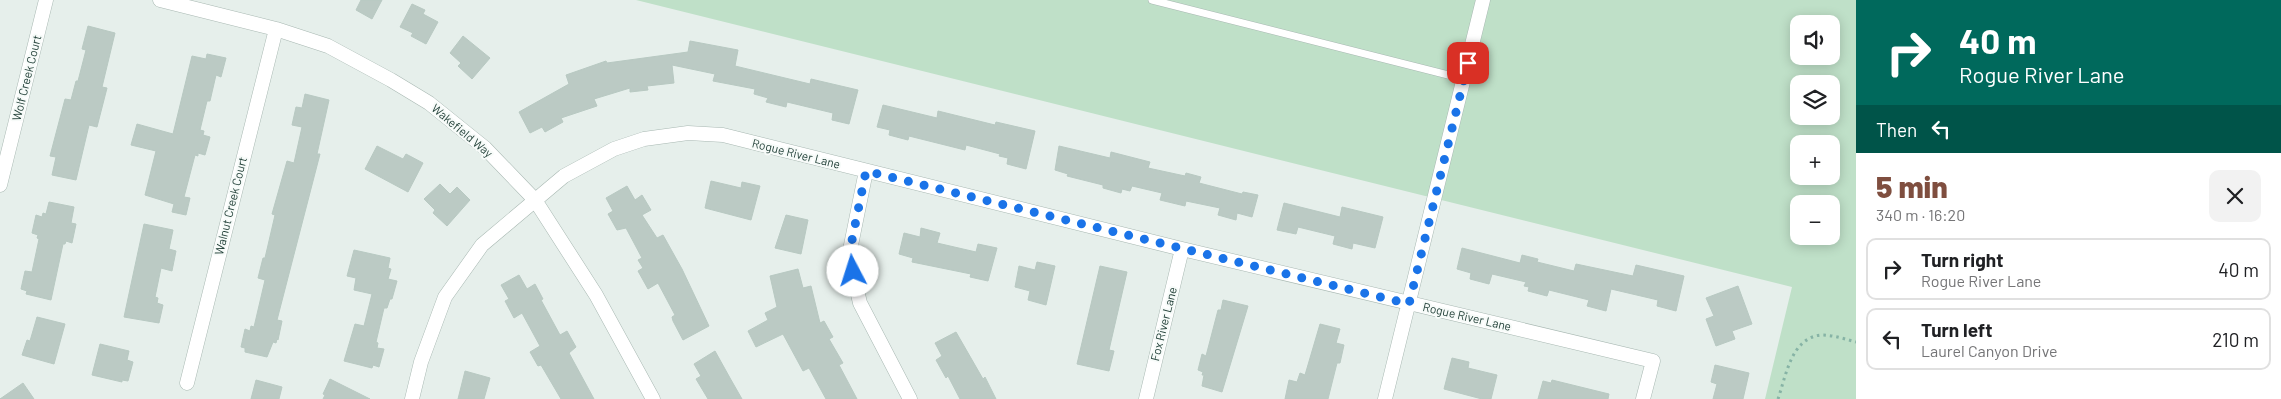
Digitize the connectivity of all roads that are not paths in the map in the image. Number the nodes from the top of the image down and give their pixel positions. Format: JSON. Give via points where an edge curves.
{"nodes":[{"id":1,"x":46,"y":0,"type":"edge"},
{"id":2,"x":160,"y":0,"type":"edge"},
{"id":3,"x":1152,"y":0,"type":"edge"},
{"id":4,"x":1484,"y":0,"type":"edge"},
{"id":5,"x":276,"y":29,"type":"junction"},
{"id":6,"x":1464,"y":79,"type":"junction"},
{"id":7,"x":866,"y":171,"type":"junction"},
{"id":8,"x":0,"y":185,"type":"edge"},
{"id":9,"x":535,"y":200,"type":"junction"},
{"id":10,"x":1182,"y":250,"type":"junction"},
{"id":11,"x":1409,"y":304,"type":"junction"},
{"id":12,"x":187,"y":382,"type":"dead end"},
{"id":13,"x":412,"y":399,"type":"edge"},
{"id":14,"x":653,"y":399,"type":"edge"},
{"id":15,"x":910,"y":399,"type":"edge"},
{"id":16,"x":1146,"y":399,"type":"edge"},
{"id":17,"x":1385,"y":399,"type":"edge"},
{"id":18,"x":1643,"y":399,"type":"edge"}],
"edges":[{"from":1,"to":8,"type":"street","name":"Wolf Creek Court"},
{"from":2,"to":5,"type":"street","name":"Wakefield Way"},
{"from":3,"to":6,"type":"lane"},
{"from":4,"to":6,"type":"street"},
{"from":5,"to":9,"type":"street","name":"Wakefield Way","via":[[328,46],[429,103],[485,148]]},
{"from":5,"to":12,"type":"street","name":"Walnut Creek Court"},
{"from":6,"to":11,"type":"street"},
{"from":7,"to":9,"type":"street","name":"Rogue River Lane","via":[[724,135],[688,133],[644,139],[614,149],[564,176]]},
{"from":7,"to":10,"type":"street","name":"Rogue River Lane"},
{"from":7,"to":15,"type":"street","via":[[849,255],[860,303]]},
{"from":9,"to":13,"type":"street","name":"Rogue River Lane","via":[[482,245],[445,296],[421,362]]},
{"from":9,"to":14,"type":"street","name":"Wakefield Way","via":[[596,295]]},
{"from":10,"to":11,"type":"street","name":"Rogue River Lane"},
{"from":10,"to":16,"type":"street","name":"Fox River Lane"},
{"from":11,"to":17,"type":"street"},
{"from":11,"to":18,"type":"street","name":"Rogue River Lane","via":[[1653,361]]}]}
